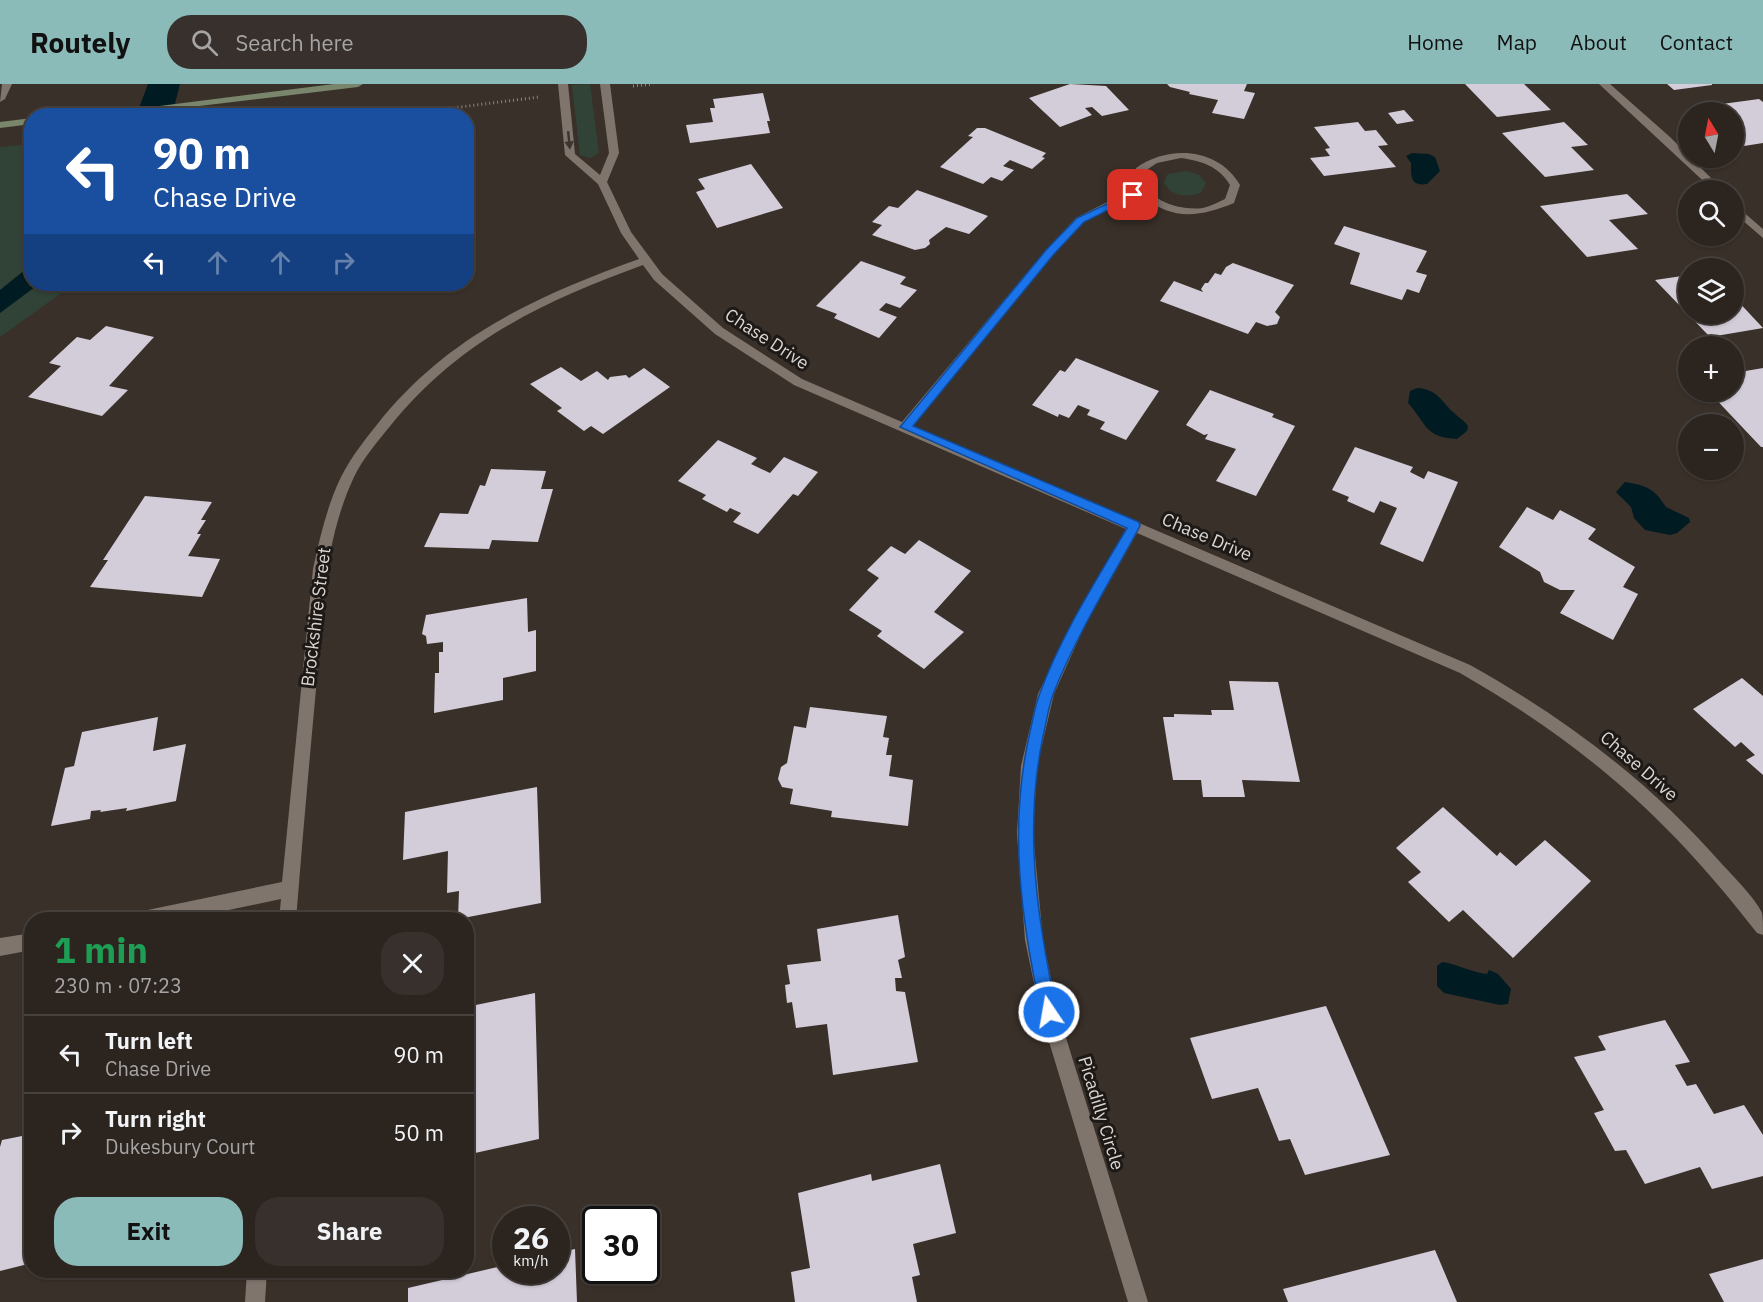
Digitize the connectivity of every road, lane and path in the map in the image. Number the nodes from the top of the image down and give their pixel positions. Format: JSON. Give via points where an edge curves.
{"nodes":[{"id":1,"x":7,"y":84,"type":"edge"},
{"id":2,"x":358,"y":84,"type":"edge"},
{"id":3,"x":563,"y":84,"type":"edge"},
{"id":4,"x":605,"y":84,"type":"edge"},
{"id":5,"x":653,"y":84,"type":"edge"},
{"id":6,"x":1604,"y":84,"type":"edge"},
{"id":7,"x":626,"y":87,"type":"dead end"},
{"id":8,"x":548,"y":96,"type":"dead end"},
{"id":9,"x":0,"y":99,"type":"edge"},
{"id":10,"x":155,"y":108,"type":"edge"},
{"id":11,"x":453,"y":108,"type":"edge"},
{"id":12,"x":24,"y":122,"type":"edge"},
{"id":13,"x":0,"y":125,"type":"edge"},
{"id":14,"x":1708,"y":180,"type":"edge"},
{"id":15,"x":602,"y":182,"type":"junction"},
{"id":16,"x":1143,"y":193,"type":"junction"},
{"id":17,"x":1744,"y":217,"type":"edge"},
{"id":18,"x":1763,"y":236,"type":"edge"},
{"id":19,"x":644,"y":261,"type":"junction"},
{"id":20,"x":905,"y":427,"type":"junction"},
{"id":21,"x":1134,"y":526,"type":"junction"},
{"id":22,"x":289,"y":889,"type":"junction"},
{"id":23,"x":177,"y":912,"type":"edge"},
{"id":24,"x":288,"y":912,"type":"edge"},
{"id":25,"x":1763,"y":927,"type":"edge"},
{"id":26,"x":24,"y":942,"type":"edge"},
{"id":27,"x":0,"y":947,"type":"edge"},
{"id":28,"x":256,"y":1278,"type":"edge"},
{"id":29,"x":255,"y":1302,"type":"edge"},
{"id":30,"x":1138,"y":1302,"type":"edge"}],
"edges":[{"from":1,"to":9,"type":"street"},
{"from":2,"to":10,"type":"street"},
{"from":3,"to":15,"type":"street","name":"Chase Drive","one_way":true,"via":[[570,156]]},
{"from":4,"to":15,"type":"street","via":[[614,153]]},
{"from":5,"to":7,"type":"path"},
{"from":6,"to":14,"type":"street"},
{"from":8,"to":11,"type":"path"},
{"from":12,"to":13,"type":"street"},
{"from":15,"to":19,"type":"street","name":"Chase Drive"},
{"from":16,"to":16,"type":"street","via":[[1165,208],[1209,211],[1230,201],[1235,185],[1224,169],[1211,162],[1181,155],[1165,156],[1142,166],[1137,184]]},
{"from":16,"to":20,"type":"street","via":[[1119,200],[1080,220]]},
{"from":17,"to":18,"type":"street"},
{"from":19,"to":20,"type":"street","name":"Chase Drive","via":[[690,307],[754,355],[798,382]]},
{"from":19,"to":22,"type":"street","name":"Brockshire Street","via":[[523,309],[451,354],[391,414],[349,474],[325,543],[318,582]]},
{"from":20,"to":21,"type":"street","name":"Chase Drive"},
{"from":21,"to":25,"type":"street","name":"Chase Drive","via":[[1466,669],[1554,720],[1665,811]]},
{"from":21,"to":30,"type":"street","name":"Picadilly Circle","via":[[1079,623],[1046,694],[1029,766],[1025,834],[1034,940],[1049,1012]]},
{"from":22,"to":23,"type":"street"},
{"from":22,"to":24,"type":"street","name":"Brockshire Street"},
{"from":26,"to":27,"type":"street"},
{"from":28,"to":29,"type":"street"}]}
